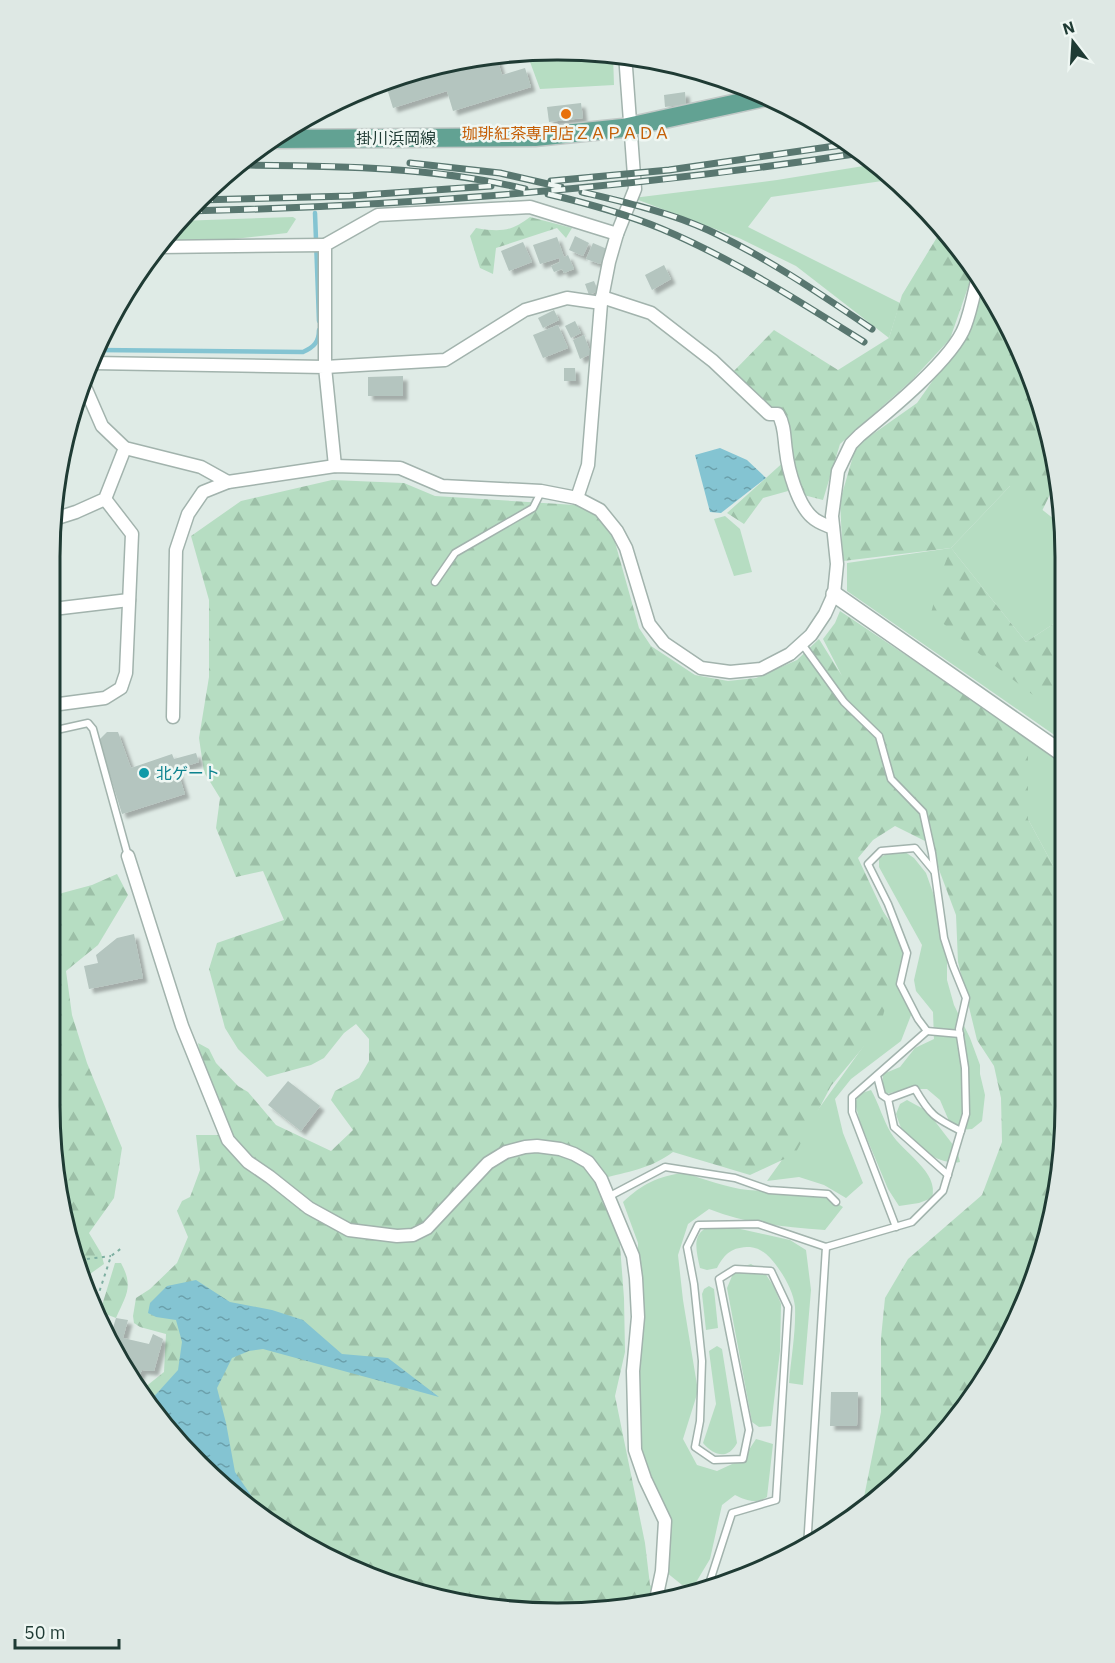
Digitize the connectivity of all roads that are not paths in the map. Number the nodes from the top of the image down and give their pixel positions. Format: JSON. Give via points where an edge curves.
{"nodes":[{"id":1,"x":626,"y":65,"type":"edge"},
{"id":2,"x":752,"y":100,"type":"edge"},
{"id":3,"x":630,"y":126,"type":"junction"},
{"id":4,"x":289,"y":139,"type":"edge"},
{"id":5,"x":617,"y":234,"type":"junction"},
{"id":6,"x":325,"y":245,"type":"junction"},
{"id":7,"x":169,"y":247,"type":"edge"},
{"id":8,"x":975,"y":288,"type":"edge"},
{"id":9,"x":602,"y":300,"type":"junction"},
{"id":10,"x":100,"y":363,"type":"edge"},
{"id":11,"x":325,"y":367,"type":"junction"},
{"id":12,"x":88,"y":392,"type":"edge"},
{"id":13,"x":125,"y":448,"type":"junction"},
{"id":14,"x":335,"y":466,"type":"junction"},
{"id":15,"x":228,"y":482,"type":"junction"},
{"id":16,"x":541,"y":491,"type":"junction"},
{"id":17,"x":105,"y":498,"type":"junction"},
{"id":18,"x":577,"y":498,"type":"junction"},
{"id":19,"x":62,"y":517,"type":"edge"},
{"id":20,"x":833,"y":528,"type":"junction"},
{"id":21,"x":435,"y":582,"type":"dead end"},
{"id":22,"x":834,"y":594,"type":"junction"},
{"id":23,"x":129,"y":600,"type":"junction"},
{"id":24,"x":60,"y":608,"type":"edge"},
{"id":25,"x":802,"y":643,"type":"junction"},
{"id":26,"x":60,"y":704,"type":"edge"},
{"id":27,"x":173,"y":717,"type":"dead end"},
{"id":28,"x":60,"y":729,"type":"edge"},
{"id":29,"x":1055,"y":748,"type":"edge"},
{"id":30,"x":128,"y":856,"type":"joint"},
{"id":31,"x":934,"y":872,"type":"junction"},
{"id":32,"x":927,"y":1031,"type":"junction"},
{"id":33,"x":960,"y":1034,"type":"junction"},
{"id":34,"x":876,"y":1076,"type":"junction"},
{"id":35,"x":888,"y":1099,"type":"junction"},
{"id":36,"x":961,"y":1131,"type":"junction"},
{"id":37,"x":948,"y":1175,"type":"junction"},
{"id":38,"x":608,"y":1198,"type":"junction"},
{"id":39,"x":836,"y":1202,"type":"dead end"},
{"id":40,"x":896,"y":1227,"type":"junction"},
{"id":41,"x":826,"y":1247,"type":"junction"},
{"id":42,"x":808,"y":1535,"type":"edge"},
{"id":43,"x":711,"y":1579,"type":"edge"},
{"id":44,"x":657,"y":1592,"type":"edge"}],
"edges":[{"from":1,"to":3,"type":"street"},
{"from":2,"to":3,"type":"main road","name":"掛川浜岡線"},
{"from":3,"to":4,"type":"main road","name":"掛川浜岡線","via":[[535,137]]},
{"from":3,"to":5,"type":"street","via":[[635,189]]},
{"from":5,"to":6,"type":"street","via":[[530,207],[378,215]]},
{"from":5,"to":9,"type":"street"},
{"from":6,"to":7,"type":"street"},
{"from":6,"to":11,"type":"street"},
{"from":8,"to":20,"type":"street","via":[[965,328],[952,348],[851,444],[838,471]]},
{"from":9,"to":11,"type":"street","via":[[567,298],[525,310],[445,360]]},
{"from":9,"to":18,"type":"street","via":[[588,465]]},
{"from":9,"to":20,"type":"street","via":[[651,313],[713,361],[769,414],[778,414],[783,422],[795,489],[810,516]]},
{"from":10,"to":11,"type":"street"},
{"from":11,"to":14,"type":"street"},
{"from":12,"to":13,"type":"street","via":[[102,426]]},
{"from":13,"to":15,"type":"street","via":[[201,467]]},
{"from":13,"to":17,"type":"street"},
{"from":14,"to":15,"type":"street"},
{"from":14,"to":16,"type":"street","via":[[400,468],[442,486]]},
{"from":15,"to":27,"type":"street","via":[[203,492],[188,514],[176,550]]},
{"from":16,"to":18,"type":"street"},
{"from":16,"to":21,"type":"lane","via":[[533,508],[455,553]]},
{"from":17,"to":19,"type":"street"},
{"from":17,"to":23,"type":"street","via":[[132,534]]},
{"from":18,"to":25,"type":"street","via":[[600,510],[617,531],[649,624],[678,654],[701,668],[730,672],[761,669]]},
{"from":20,"to":22,"type":"street","via":[[837,564]]},
{"from":22,"to":25,"type":"street","via":[[816,628]]},
{"from":22,"to":29,"type":"street"},
{"from":23,"to":24,"type":"street"},
{"from":23,"to":26,"type":"street","via":[[126,673],[121,688],[105,698]]},
{"from":25,"to":31,"type":"lane","via":[[844,702],[879,736],[891,779],[922,812]]},
{"from":28,"to":30,"type":"lane","via":[[88,723],[93,729]]},
{"from":30,"to":38,"type":"street","via":[[182,1026],[228,1140],[248,1162],[309,1209],[349,1230],[413,1235],[427,1228],[488,1163],[506,1152],[537,1146],[560,1149],[588,1162],[601,1179]]},
{"from":31,"to":32,"type":"lane","via":[[915,848],[881,850],[868,864],[907,953],[900,984]]},
{"from":31,"to":33,"type":"lane","via":[[944,938],[966,998]]},
{"from":32,"to":33,"type":"lane"},
{"from":32,"to":34,"type":"lane"},
{"from":33,"to":36,"type":"lane","via":[[966,1114]]},
{"from":34,"to":35,"type":"lane","via":[[882,1095]]},
{"from":34,"to":40,"type":"lane","via":[[852,1097],[852,1112]]},
{"from":35,"to":36,"type":"lane","via":[[915,1089],[927,1111]]},
{"from":35,"to":37,"type":"lane","via":[[894,1127]]},
{"from":36,"to":37,"type":"lane"},
{"from":37,"to":40,"type":"lane","via":[[943,1191],[912,1222]]},
{"from":38,"to":39,"type":"lane","via":[[665,1167],[735,1178],[769,1190],[828,1194]]},
{"from":38,"to":44,"type":"street","via":[[633,1256],[636,1278],[636,1450],[665,1521]]},
{"from":40,"to":41,"type":"lane"},
{"from":41,"to":42,"type":"lane"},
{"from":41,"to":43,"type":"lane","via":[[758,1224],[698,1225],[687,1247],[702,1361],[695,1447],[714,1460],[743,1459],[749,1430],[719,1279],[735,1269],[771,1271],[788,1307],[776,1500],[732,1513]]}]}
